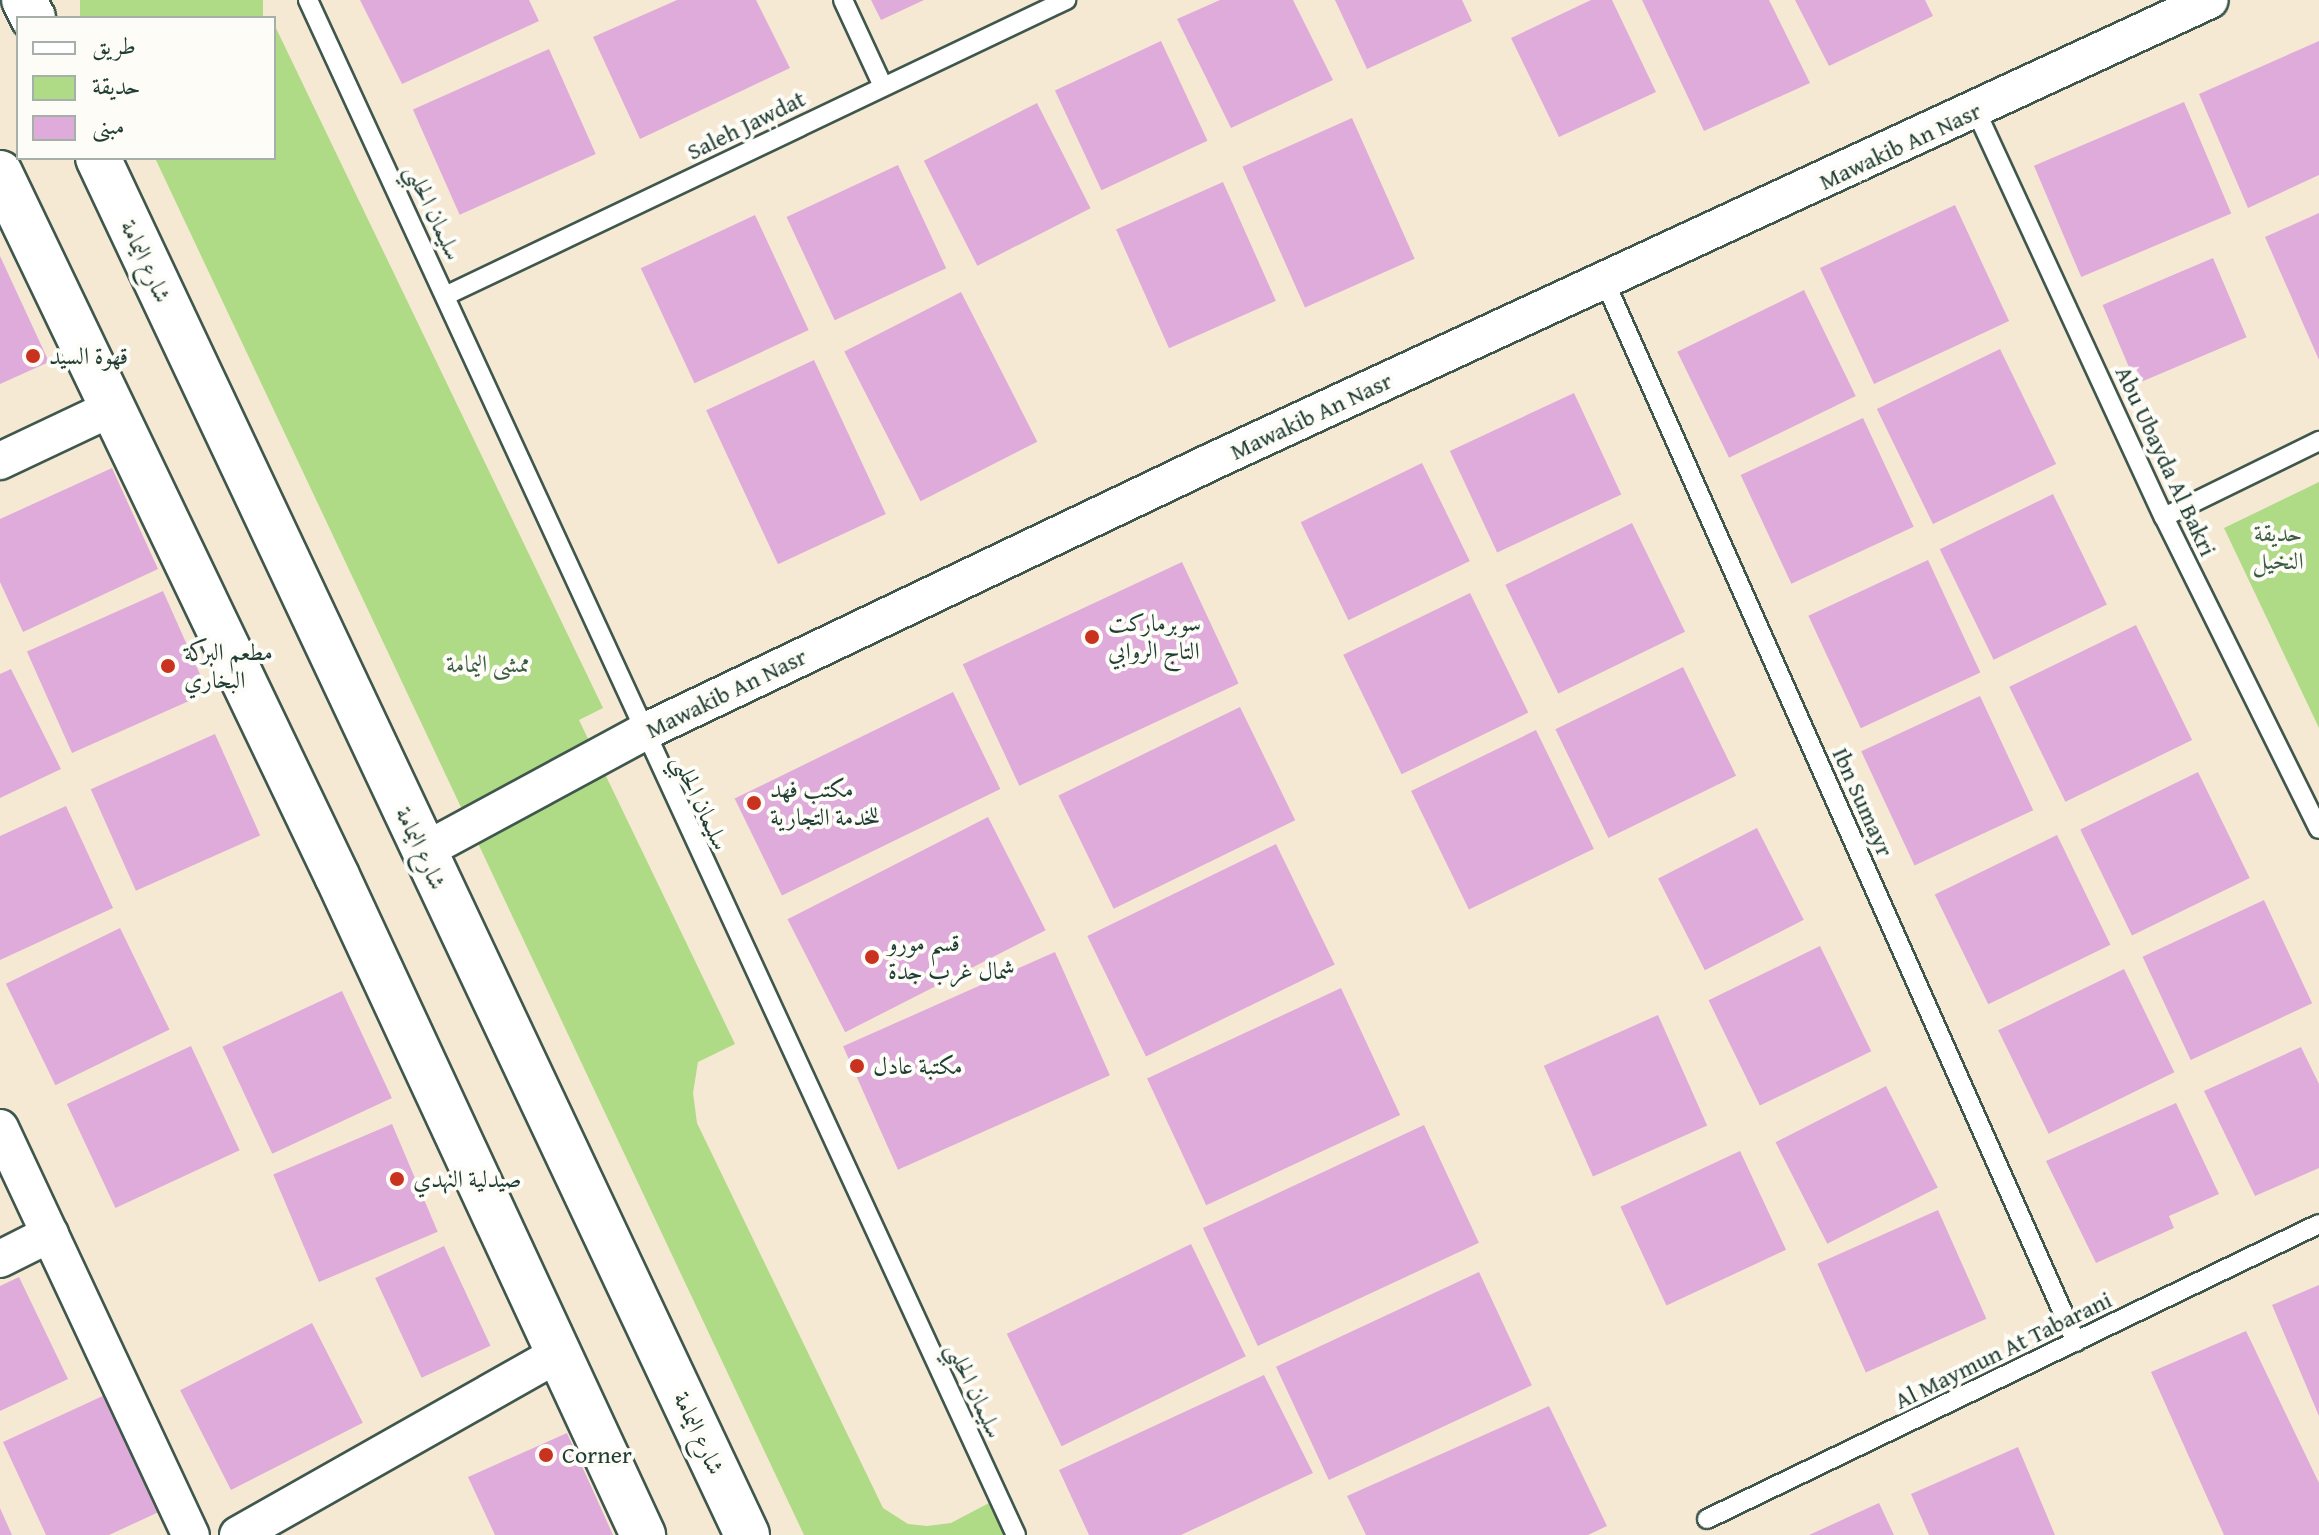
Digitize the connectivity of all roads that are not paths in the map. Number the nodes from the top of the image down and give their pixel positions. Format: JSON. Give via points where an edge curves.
{"nodes":[{"id":1,"x":308,"y":0,"type":"edge"},
{"id":2,"x":843,"y":0,"type":"edge"},
{"id":3,"x":1066,"y":0,"type":"edge"},
{"id":4,"x":2210,"y":0,"type":"edge"},
{"id":5,"x":883,"y":86,"type":"junction"},
{"id":6,"x":1976,"y":111,"type":"junction"},
{"id":7,"x":99,"y":160,"type":"edge"},
{"id":8,"x":0,"y":173,"type":"edge"},
{"id":9,"x":1605,"y":282,"type":"junction"},
{"id":10,"x":447,"y":295,"type":"junction"},
{"id":11,"x":112,"y":408,"type":"junction"},
{"id":12,"x":2319,"y":441,"type":"edge"},
{"id":13,"x":0,"y":461,"type":"edge"},
{"id":14,"x":2164,"y":517,"type":"junction"},
{"id":15,"x":642,"y":733,"type":"junction"},
{"id":16,"x":2319,"y":829,"type":"edge"},
{"id":17,"x":422,"y":852,"type":"junction"},
{"id":18,"x":0,"y":1128,"type":"edge"},
{"id":19,"x":2319,"y":1224,"type":"edge"},
{"id":20,"x":50,"y":1234,"type":"junction"},
{"id":21,"x":0,"y":1259,"type":"edge"},
{"id":22,"x":2076,"y":1342,"type":"junction"},
{"id":23,"x":560,"y":1353,"type":"junction"},
{"id":24,"x":1707,"y":1519,"type":"dead end"},
{"id":25,"x":191,"y":1535,"type":"edge"},
{"id":26,"x":238,"y":1535,"type":"edge"},
{"id":27,"x":643,"y":1535,"type":"edge"},
{"id":28,"x":747,"y":1535,"type":"edge"},
{"id":29,"x":1016,"y":1535,"type":"edge"}],
"edges":[{"from":1,"to":10,"type":"lane","name":"سليمان الحلبي"},
{"from":2,"to":5,"type":"lane"},
{"from":3,"to":5,"type":"lane","name":"Saleh Jawdat"},
{"from":4,"to":6,"type":"street","name":"Mawakib An Nasr"},
{"from":5,"to":10,"type":"lane","name":"Saleh Jawdat"},
{"from":6,"to":9,"type":"street","name":"Mawakib An Nasr"},
{"from":6,"to":14,"type":"lane","name":"Abu Ubayda Al Bakri"},
{"from":7,"to":17,"type":"main road","name":"شارع اليمامة"},
{"from":8,"to":11,"type":"main road"},
{"from":9,"to":15,"type":"street","name":"Mawakib An Nasr"},
{"from":9,"to":22,"type":"lane","name":"Ibn Sumayr"},
{"from":10,"to":15,"type":"lane","name":"سليمان الحلبي"},
{"from":11,"to":13,"type":"street"},
{"from":11,"to":23,"type":"main road"},
{"from":12,"to":14,"type":"lane"},
{"from":14,"to":16,"type":"lane","name":"Abu Ubayda Al Bakri"},
{"from":15,"to":17,"type":"street","name":"Mawakib An Nasr"},
{"from":15,"to":29,"type":"lane","name":"سليمان الحلبي"},
{"from":17,"to":28,"type":"main road","name":"شارع اليمامة"},
{"from":18,"to":20,"type":"street"},
{"from":19,"to":22,"type":"lane","name":"Al Maymun At Tabarani"},
{"from":20,"to":21,"type":"street"},
{"from":20,"to":25,"type":"street"},
{"from":22,"to":24,"type":"lane","name":"Al Maymun At Tabarani"},
{"from":23,"to":26,"type":"street"},
{"from":23,"to":27,"type":"main road"}]}
